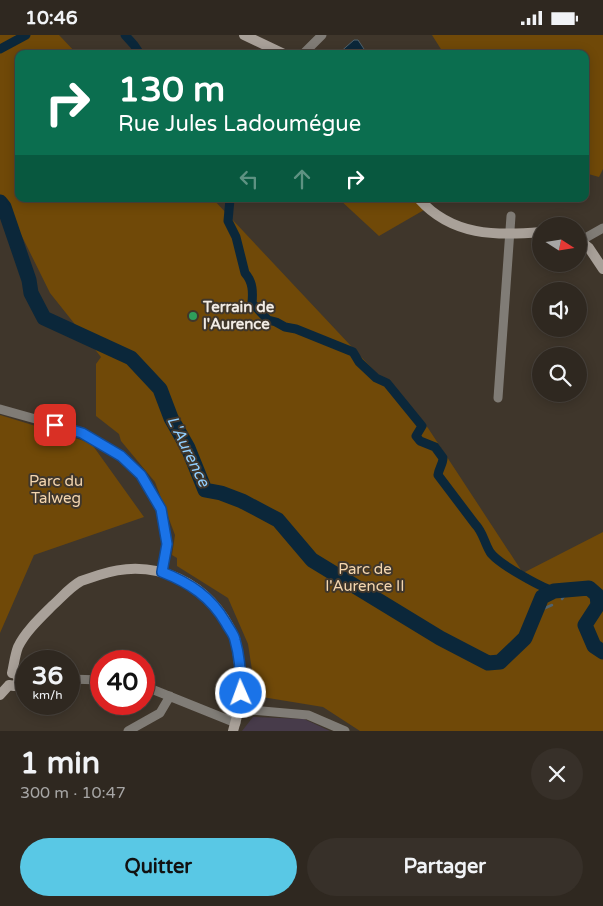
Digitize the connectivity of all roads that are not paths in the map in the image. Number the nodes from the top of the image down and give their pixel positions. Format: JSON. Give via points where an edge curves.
{"nodes":[{"id":1,"x":244,"y":35,"type":"edge"},
{"id":2,"x":322,"y":35,"type":"edge"},
{"id":3,"x":276,"y":50,"type":"edge"},
{"id":4,"x":307,"y":50,"type":"edge"},
{"id":5,"x":422,"y":202,"type":"edge"},
{"id":6,"x":511,"y":216,"type":"dead end"},
{"id":7,"x":603,"y":228,"type":"edge"},
{"id":8,"x":532,"y":233,"type":"edge"},
{"id":9,"x":511,"y":235,"type":"junction"},
{"id":10,"x":588,"y":236,"type":"edge"},
{"id":11,"x":588,"y":247,"type":"edge"},
{"id":12,"x":603,"y":269,"type":"edge"},
{"id":13,"x":498,"y":398,"type":"dead end"},
{"id":14,"x":0,"y":409,"type":"edge"},
{"id":15,"x":162,"y":572,"type":"junction"},
{"id":16,"x":18,"y":650,"type":"edge"},
{"id":17,"x":15,"y":678,"type":"edge"},
{"id":18,"x":155,"y":690,"type":"edge"},
{"id":19,"x":0,"y":695,"type":"edge"},
{"id":20,"x":170,"y":696,"type":"junction"},
{"id":21,"x":239,"y":709,"type":"junction"},
{"id":22,"x":234,"y":727,"type":"edge"},
{"id":23,"x":128,"y":731,"type":"edge"},
{"id":24,"x":345,"y":731,"type":"edge"}],
"edges":[{"from":1,"to":3,"type":"street"},
{"from":2,"to":4,"type":"street"},
{"from":5,"to":9,"type":"street","via":[[449,223]]},
{"from":6,"to":9,"type":"street"},
{"from":7,"to":10,"type":"street"},
{"from":8,"to":9,"type":"street"},
{"from":9,"to":13,"type":"street"},
{"from":11,"to":12,"type":"street"},
{"from":14,"to":15,"type":"street","via":[[82,433],[121,456],[141,475],[161,509],[167,544]]},
{"from":15,"to":16,"type":"street","via":[[116,570],[81,581],[39,619]]},
{"from":15,"to":21,"type":"street","via":[[204,595],[235,638],[241,675]]},
{"from":17,"to":19,"type":"street","via":[[7,678],[9,685]]},
{"from":18,"to":20,"type":"street"},
{"from":20,"to":22,"type":"street"},
{"from":20,"to":23,"type":"street","via":[[160,713]]},
{"from":21,"to":22,"type":"street"},
{"from":21,"to":24,"type":"street","via":[[308,715]]}]}
